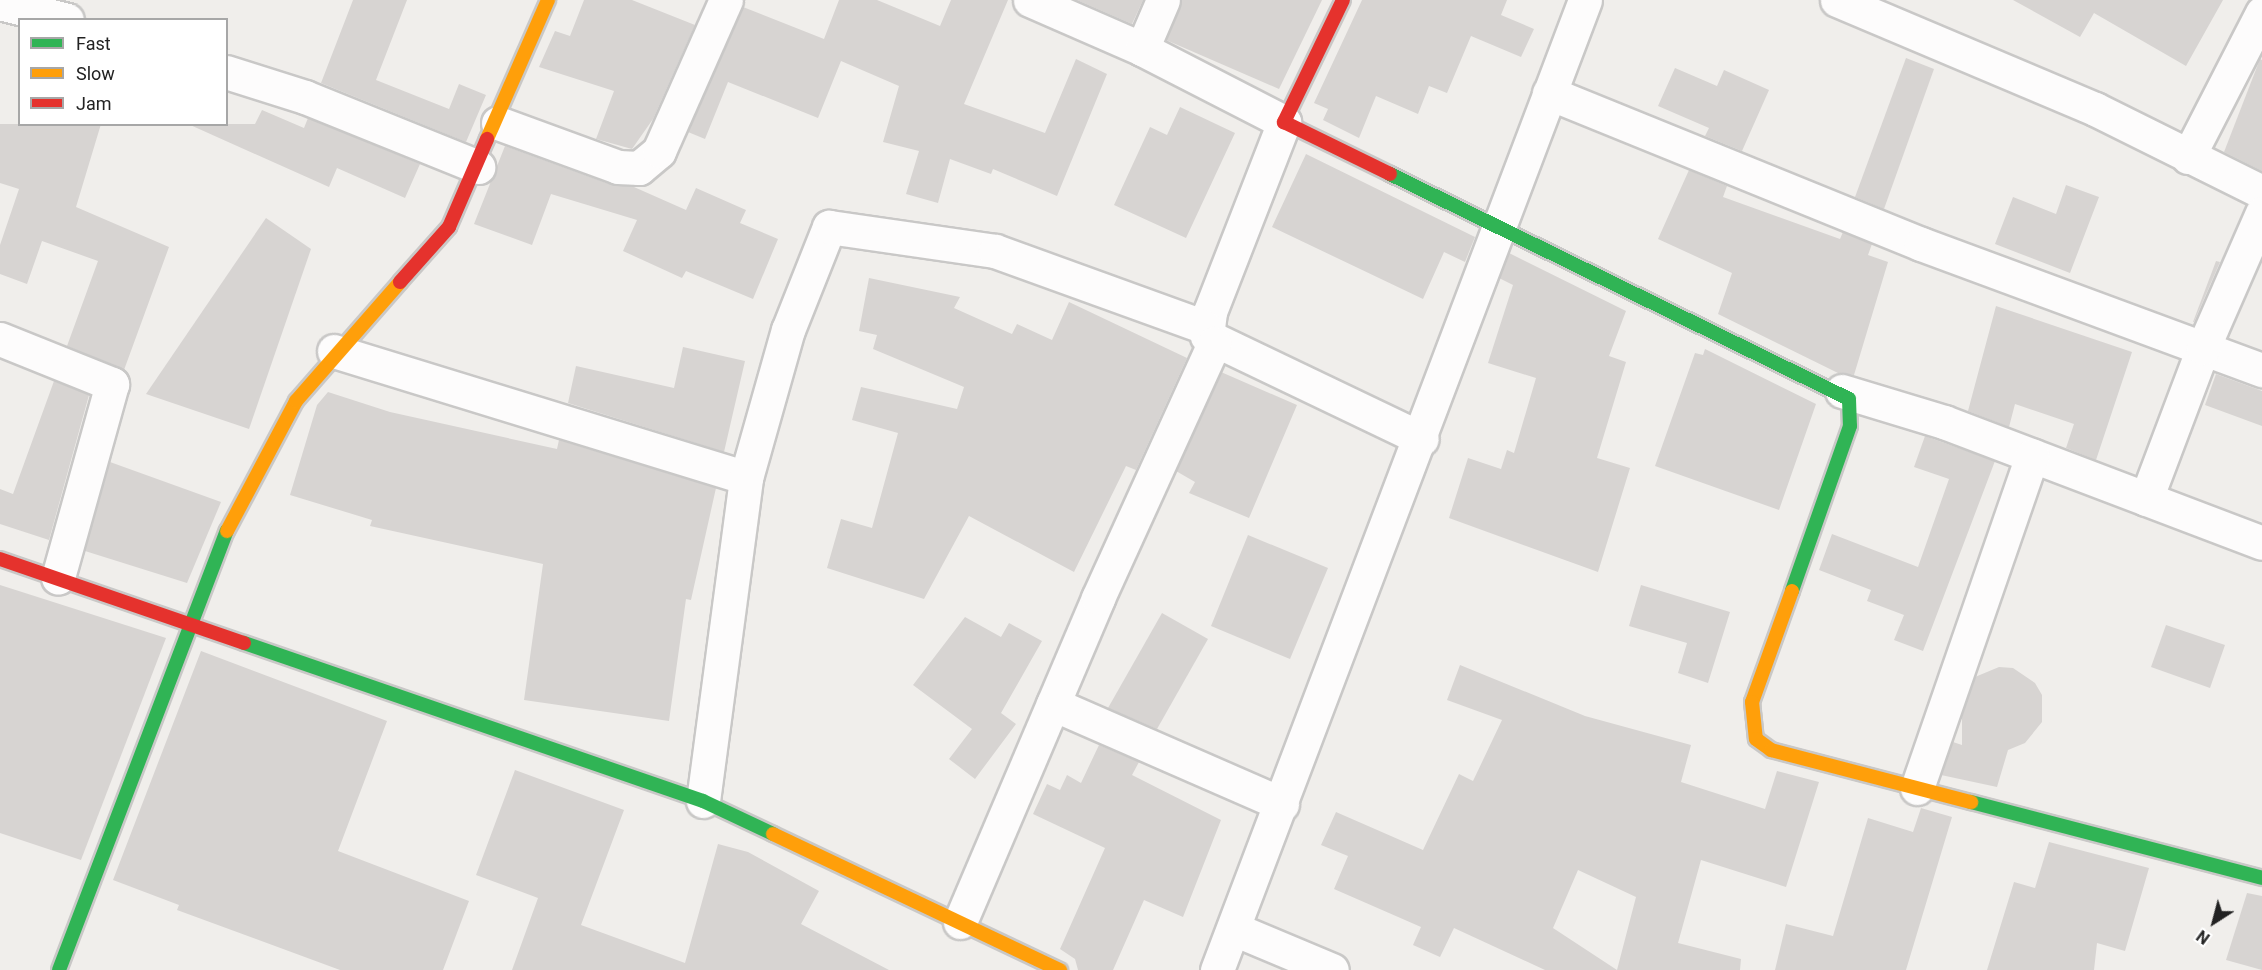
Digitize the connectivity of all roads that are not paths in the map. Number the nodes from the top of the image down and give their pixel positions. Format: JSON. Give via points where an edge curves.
{"nodes":[{"id":1,"x":548,"y":0,"type":"edge"},
{"id":2,"x":726,"y":0,"type":"edge"},
{"id":3,"x":1030,"y":0,"type":"edge"},
{"id":4,"x":1163,"y":0,"type":"edge"},
{"id":5,"x":1343,"y":0,"type":"edge"},
{"id":6,"x":1585,"y":0,"type":"edge"},
{"id":7,"x":1837,"y":0,"type":"edge"},
{"id":8,"x":0,"y":3,"type":"edge"},
{"id":9,"x":59,"y":18,"type":"edge"},
{"id":10,"x":2259,"y":26,"type":"edge"},
{"id":11,"x":1142,"y":49,"type":"junction"},
{"id":12,"x":228,"y":73,"type":"edge"},
{"id":13,"x":1549,"y":93,"type":"junction"},
{"id":14,"x":1284,"y":122,"type":"junction"},
{"id":15,"x":498,"y":123,"type":"junction"},
{"id":16,"x":2188,"y":157,"type":"junction"},
{"id":17,"x":478,"y":168,"type":"junction"},
{"id":18,"x":2262,"y":192,"type":"edge"},
{"id":19,"x":2262,"y":213,"type":"edge"},
{"id":20,"x":1501,"y":229,"type":"junction"},
{"id":21,"x":1210,"y":335,"type":"junction"},
{"id":22,"x":0,"y":339,"type":"edge"},
{"id":23,"x":2203,"y":348,"type":"junction"},
{"id":24,"x":334,"y":351,"type":"junction"},
{"id":25,"x":2262,"y":370,"type":"edge"},
{"id":26,"x":1842,"y":391,"type":"junction"},
{"id":27,"x":1422,"y":439,"type":"junction"},
{"id":28,"x":2032,"y":455,"type":"junction"},
{"id":29,"x":746,"y":478,"type":"junction"},
{"id":30,"x":2146,"y":499,"type":"junction"},
{"id":31,"x":2262,"y":543,"type":"edge"},
{"id":32,"x":0,"y":559,"type":"edge"},
{"id":33,"x":58,"y":578,"type":"junction"},
{"id":34,"x":190,"y":621,"type":"junction"},
{"id":35,"x":1053,"y":704,"type":"junction"},
{"id":36,"x":1917,"y":788,"type":"junction"},
{"id":37,"x":703,"y":801,"type":"junction"},
{"id":38,"x":1282,"y":804,"type":"junction"},
{"id":39,"x":2262,"y":878,"type":"edge"},
{"id":40,"x":960,"y":922,"type":"junction"},
{"id":41,"x":1234,"y":929,"type":"junction"},
{"id":42,"x":58,"y":970,"type":"edge"},
{"id":43,"x":1060,"y":970,"type":"edge"},
{"id":44,"x":1217,"y":970,"type":"edge"},
{"id":45,"x":1332,"y":970,"type":"edge"}],
"edges":[{"from":1,"to":15,"type":"street"},
{"from":2,"to":15,"type":"street","via":[[659,151],[639,168],[618,167]]},
{"from":3,"to":11,"type":"street"},
{"from":4,"to":11,"type":"street"},
{"from":5,"to":14,"type":"street"},
{"from":6,"to":13,"type":"street"},
{"from":7,"to":16,"type":"street","via":[[2085,105]]},
{"from":8,"to":9,"type":"street"},
{"from":10,"to":16,"type":"street"},
{"from":11,"to":14,"type":"street"},
{"from":12,"to":17,"type":"street","via":[[305,97]]},
{"from":13,"to":20,"type":"street"},
{"from":13,"to":23,"type":"street","via":[[1922,244]]},
{"from":14,"to":20,"type":"street"},
{"from":14,"to":21,"type":"street"},
{"from":15,"to":17,"type":"street"},
{"from":16,"to":18,"type":"street"},
{"from":17,"to":24,"type":"street","via":[[449,227]]},
{"from":19,"to":23,"type":"street"},
{"from":20,"to":26,"type":"street","via":[[1734,347]]},
{"from":20,"to":27,"type":"street"},
{"from":21,"to":27,"type":"street"},
{"from":21,"to":29,"type":"street","via":[[995,251],[829,227],[792,319]]},
{"from":21,"to":35,"type":"street"},
{"from":22,"to":33,"type":"street","via":[[112,384]]},
{"from":23,"to":25,"type":"street"},
{"from":23,"to":30,"type":"street"},
{"from":24,"to":29,"type":"street"},
{"from":24,"to":34,"type":"street","via":[[290,411],[229,526]]},
{"from":26,"to":28,"type":"street"},
{"from":26,"to":36,"type":"street","via":[[1852,410],[1850,426],[1752,702],[1751,724],[1756,738],[1771,750]]},
{"from":27,"to":38,"type":"street"},
{"from":28,"to":30,"type":"street"},
{"from":28,"to":36,"type":"street"},
{"from":29,"to":37,"type":"street"},
{"from":30,"to":31,"type":"street"},
{"from":32,"to":33,"type":"street"},
{"from":33,"to":34,"type":"street"},
{"from":34,"to":37,"type":"street","via":[[432,712]]},
{"from":34,"to":42,"type":"street"},
{"from":35,"to":38,"type":"street"},
{"from":35,"to":40,"type":"street"},
{"from":36,"to":39,"type":"street"},
{"from":37,"to":40,"type":"street"},
{"from":38,"to":41,"type":"street"},
{"from":40,"to":43,"type":"street"},
{"from":41,"to":44,"type":"street"},
{"from":41,"to":45,"type":"street"}]}
